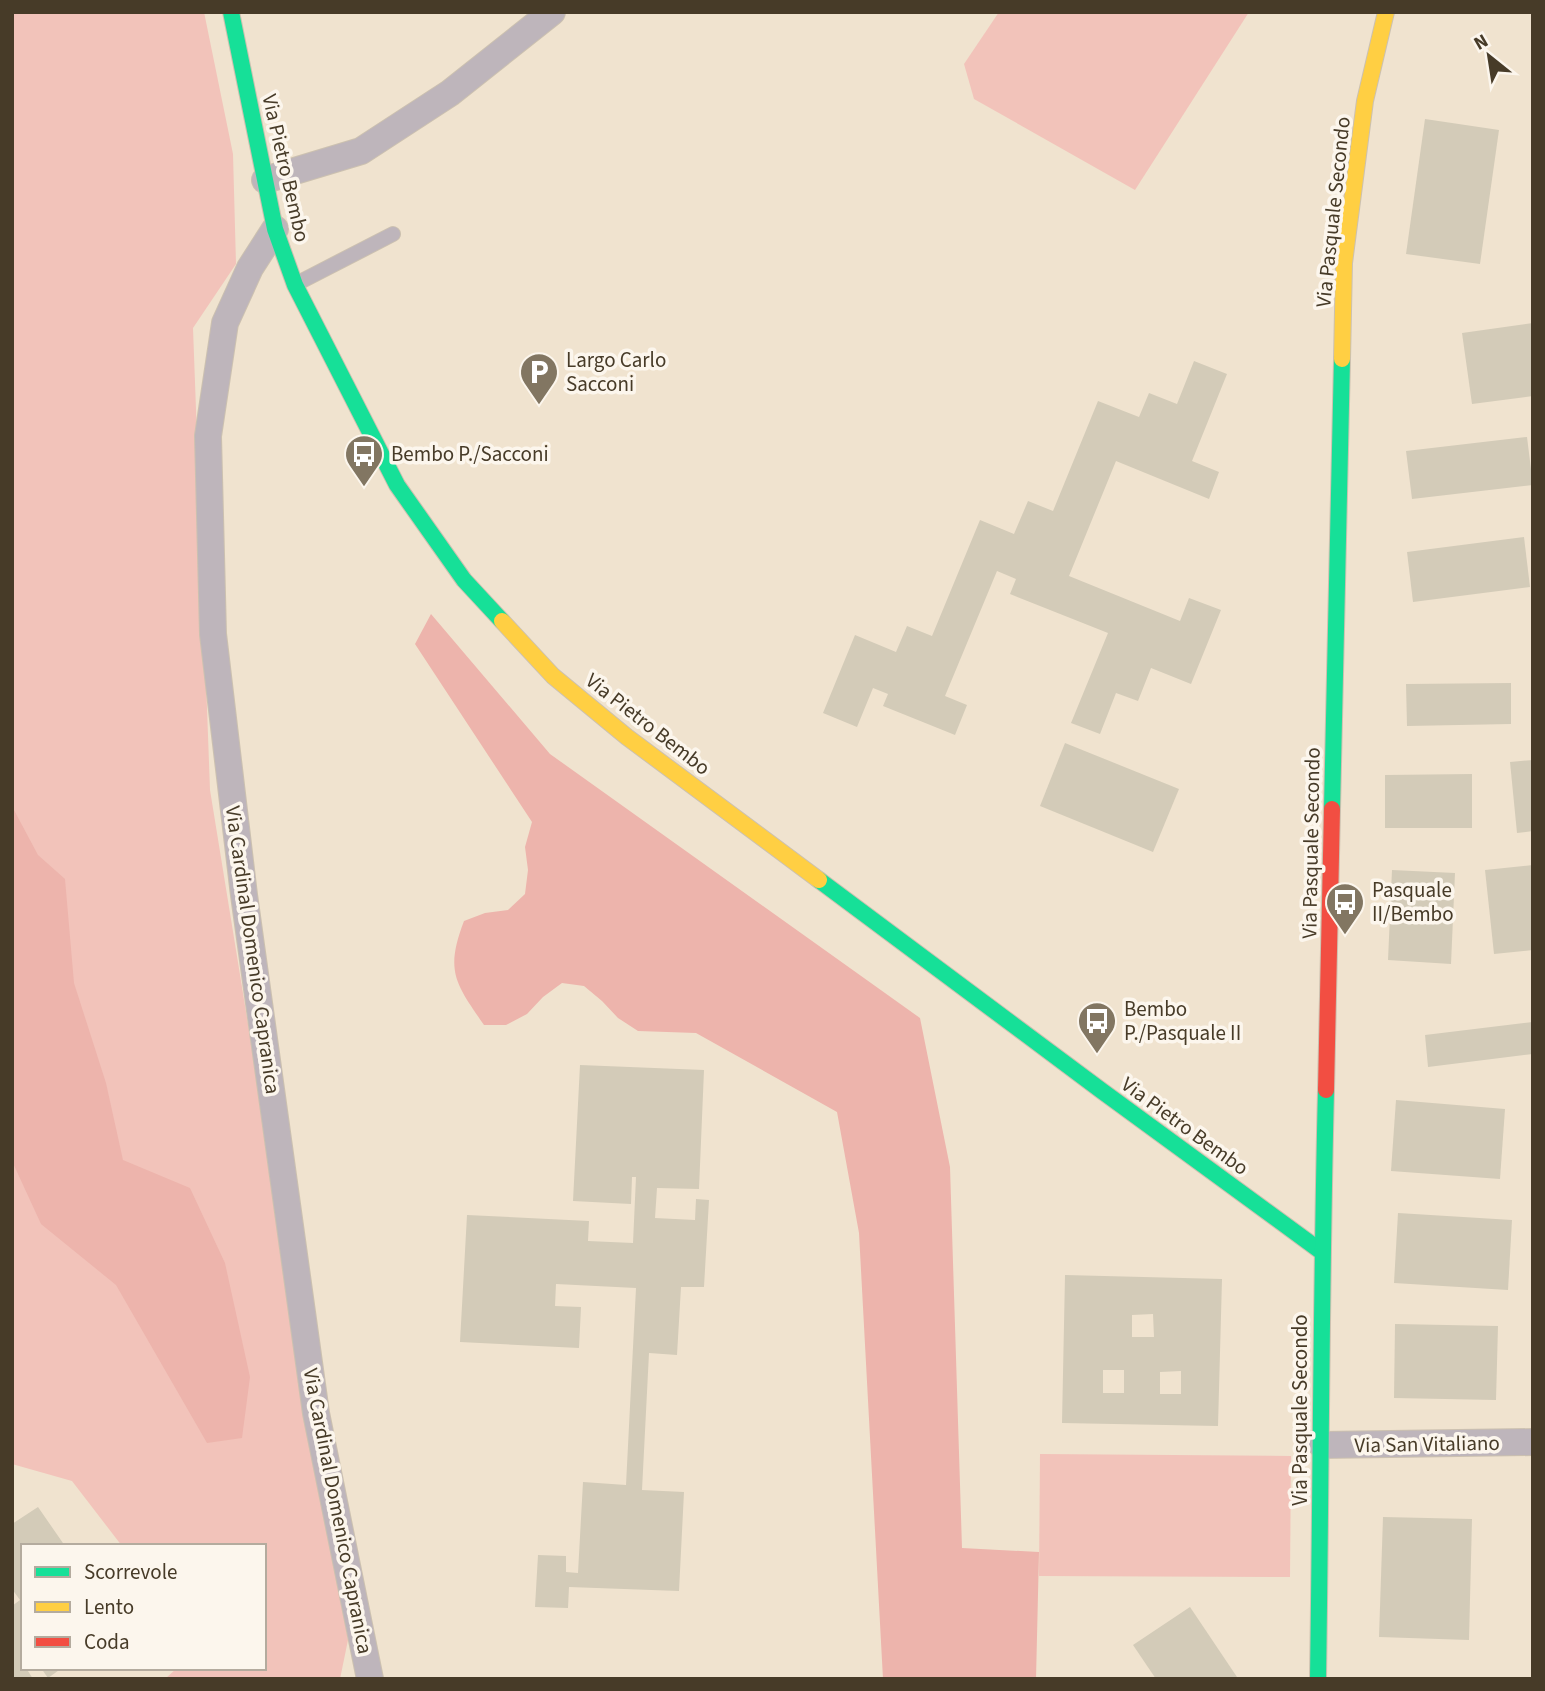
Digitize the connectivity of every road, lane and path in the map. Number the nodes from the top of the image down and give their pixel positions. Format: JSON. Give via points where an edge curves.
{"nodes":[{"id":1,"x":231,"y":12,"type":"edge"},
{"id":2,"x":552,"y":12,"type":"edge"},
{"id":3,"x":1382,"y":15,"type":"edge"},
{"id":4,"x":265,"y":180,"type":"junction"},
{"id":5,"x":275,"y":229,"type":"junction"},
{"id":6,"x":393,"y":234,"type":"dead end"},
{"id":7,"x":295,"y":285,"type":"junction"},
{"id":8,"x":1322,"y":1252,"type":"junction"},
{"id":9,"x":1533,"y":1443,"type":"edge"},
{"id":10,"x":1322,"y":1445,"type":"junction"},
{"id":11,"x":370,"y":1679,"type":"edge"},
{"id":12,"x":1318,"y":1679,"type":"edge"}],
"edges":[{"from":1,"to":4,"type":"street","name":"Via Pietro Bembo"},
{"from":2,"to":4,"type":"street","via":[[450,93],[361,151]]},
{"from":3,"to":8,"type":"street","name":"Via Pasquale Secondo","via":[[1365,101],[1344,263]]},
{"from":4,"to":5,"type":"street","name":"Via Pietro Bembo"},
{"from":5,"to":7,"type":"street","name":"Via Pietro Bembo"},
{"from":5,"to":11,"type":"street","name":"Via Cardinal Domenico Capranica","via":[[250,268],[223,336],[208,436],[213,634],[316,1413]]},
{"from":6,"to":7,"type":"lane"},
{"from":7,"to":8,"type":"street","name":"Via Pietro Bembo","via":[[397,485],[464,580],[553,676],[627,737]]},
{"from":8,"to":10,"type":"street","name":"Via Pasquale Secondo"},
{"from":9,"to":10,"type":"street","name":"Via San Vitaliano"},
{"from":10,"to":12,"type":"street","name":"Via Pasquale Secondo"}]}
